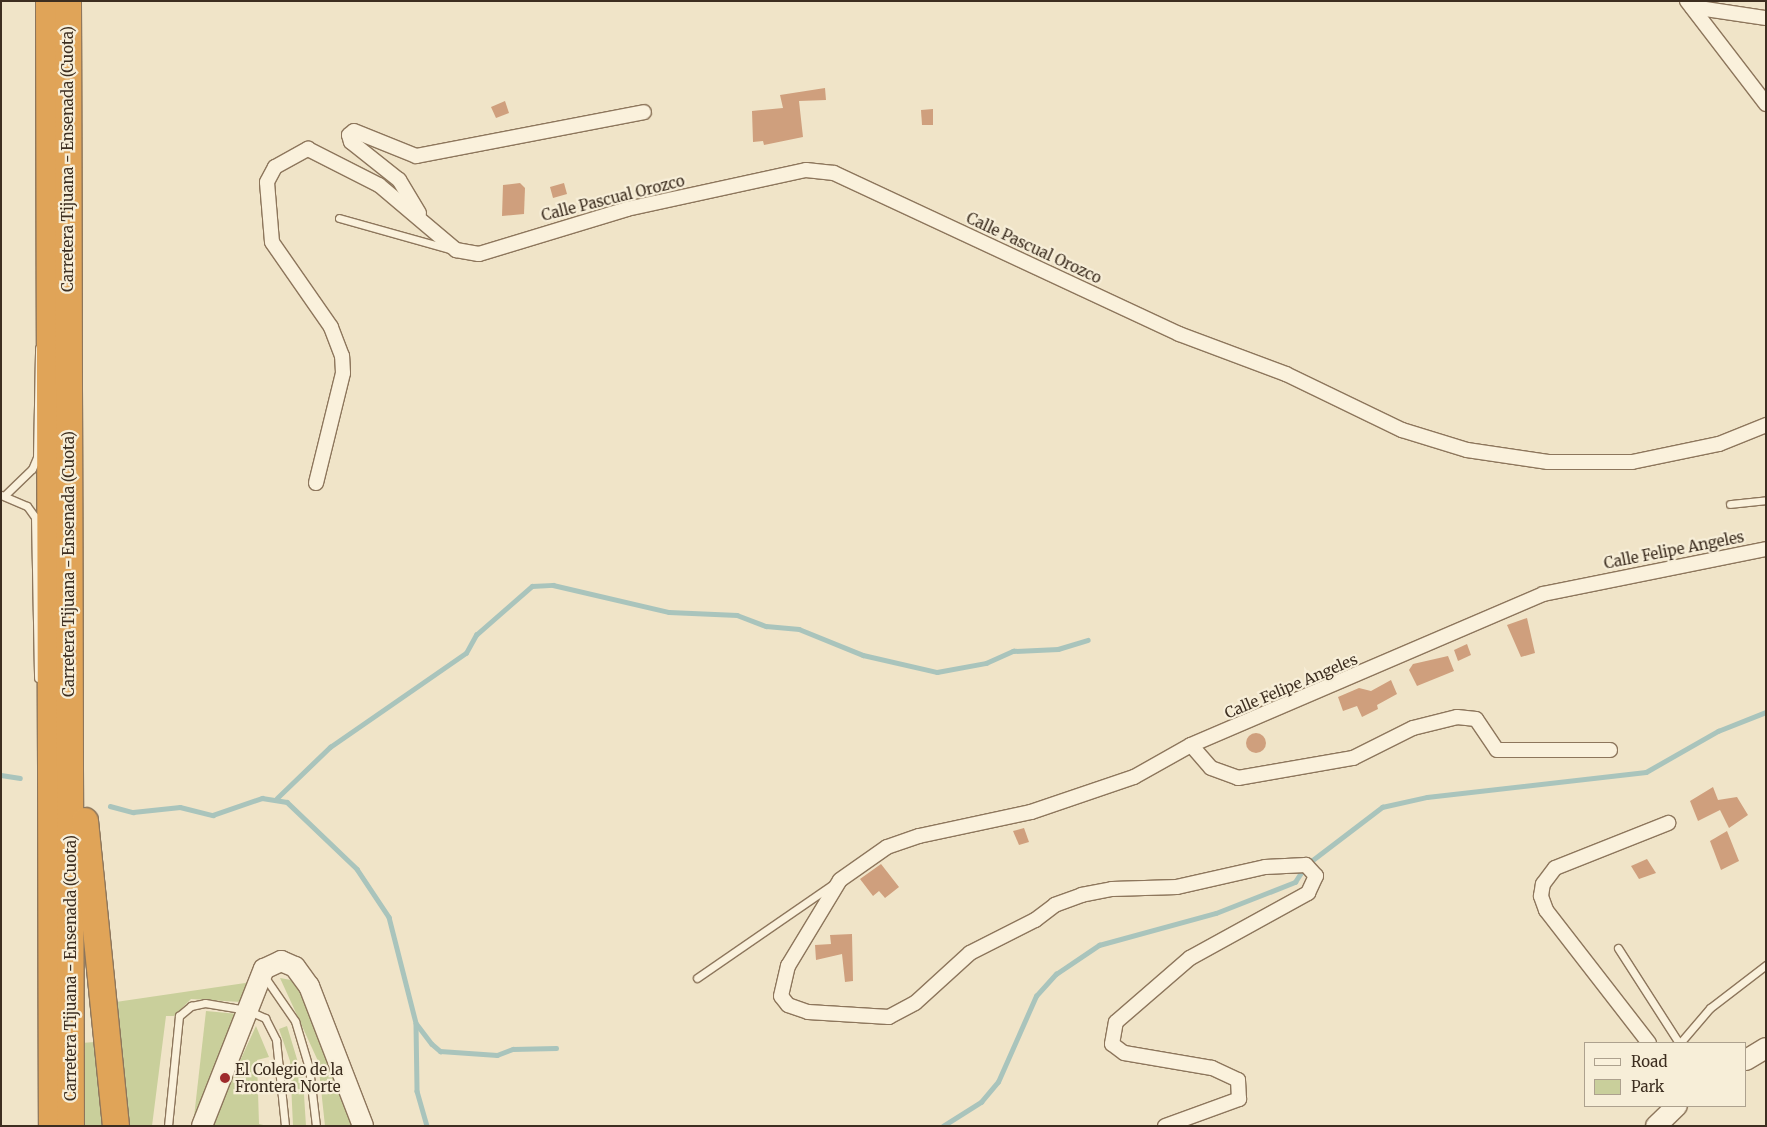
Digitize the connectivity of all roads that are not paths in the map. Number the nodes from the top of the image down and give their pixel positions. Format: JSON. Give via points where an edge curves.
{"nodes":[{"id":1,"x":49,"y":1,"type":"edge"},
{"id":2,"x":68,"y":1,"type":"edge"},
{"id":3,"x":1689,"y":4,"type":"edge"},
{"id":4,"x":1766,"y":18,"type":"edge"},
{"id":5,"x":1766,"y":104,"type":"edge"},
{"id":6,"x":644,"y":112,"type":"dead end"},
{"id":7,"x":339,"y":218,"type":"dead end"},
{"id":8,"x":424,"y":222,"type":"junction"},
{"id":9,"x":456,"y":250,"type":"junction"},
{"id":10,"x":49,"y":336,"type":"junction"},
{"id":11,"x":1766,"y":425,"type":"edge"},
{"id":12,"x":316,"y":484,"type":"dead end"},
{"id":13,"x":3,"y":495,"type":"edge"},
{"id":14,"x":1766,"y":500,"type":"edge"},
{"id":15,"x":1730,"y":504,"type":"dead end"},
{"id":16,"x":1766,"y":549,"type":"edge"},
{"id":17,"x":38,"y":684,"type":"dead end"},
{"id":18,"x":1191,"y":745,"type":"junction"},
{"id":19,"x":1610,"y":750,"type":"dead end"},
{"id":20,"x":70,"y":791,"type":"junction"},
{"id":21,"x":1668,"y":823,"type":"dead end"},
{"id":22,"x":840,"y":880,"type":"junction"},
{"id":23,"x":1618,"y":948,"type":"dead end"},
{"id":24,"x":1766,"y":965,"type":"edge"},
{"id":25,"x":262,"y":974,"type":"junction"},
{"id":26,"x":697,"y":978,"type":"dead end"},
{"id":27,"x":247,"y":1010,"type":"junction"},
{"id":28,"x":1648,"y":1042,"type":"edge"},
{"id":29,"x":1679,"y":1042,"type":"edge"},
{"id":30,"x":1681,"y":1042,"type":"edge"},
{"id":31,"x":1766,"y":1048,"type":"edge"},
{"id":32,"x":1747,"y":1059,"type":"edge"},
{"id":33,"x":1676,"y":1107,"type":"edge"},
{"id":34,"x":52,"y":1126,"type":"edge"},
{"id":35,"x":71,"y":1126,"type":"edge"},
{"id":36,"x":116,"y":1126,"type":"edge"},
{"id":37,"x":168,"y":1126,"type":"edge"},
{"id":38,"x":202,"y":1126,"type":"edge"},
{"id":39,"x":285,"y":1126,"type":"edge"},
{"id":40,"x":316,"y":1126,"type":"edge"},
{"id":41,"x":363,"y":1126,"type":"edge"},
{"id":42,"x":1165,"y":1126,"type":"edge"},
{"id":43,"x":1656,"y":1126,"type":"edge"}],
"edges":[{"from":1,"to":10,"type":"highway","name":"Carretera Tijuana - Ensenada (Cuota)"},
{"from":2,"to":20,"type":"highway","name":"Carretera Tijuana - Ensenada (Cuota)"},
{"from":3,"to":4,"type":"street"},
{"from":3,"to":5,"type":"street"},
{"from":6,"to":8,"type":"street","via":[[416,156],[354,130],[349,135],[351,142],[399,180]]},
{"from":7,"to":9,"type":"lane","via":[[441,250]]},
{"from":8,"to":9,"type":"street"},
{"from":8,"to":12,"type":"street","via":[[378,184],[308,149],[275,167],[266,182],[272,242],[331,327],[342,356],[343,373]]},
{"from":9,"to":11,"type":"street","name":"Calle Pascual Orozco","via":[[479,254],[503,249],[538,234],[627,209],[806,170],[834,173],[1179,334],[1286,374],[1434,442],[1548,462],[1632,462],[1719,444]]},
{"from":10,"to":13,"type":"lane","via":[[37,356],[37,457],[32,469]]},
{"from":10,"to":34,"type":"highway","name":"Carretera Tijuana - Ensenada (Cuota)","via":[[45,744]]},
{"from":13,"to":17,"type":"lane","via":[[27,506],[35,517]]},
{"from":14,"to":15,"type":"lane"},
{"from":16,"to":18,"type":"street","name":"Calle Felipe Angeles","via":[[1543,594]]},
{"from":18,"to":19,"type":"street","via":[[1216,772],[1238,778],[1353,758],[1413,728],[1457,717],[1476,719],[1497,750]]},
{"from":18,"to":22,"type":"street","name":"Calle Felipe Angeles","via":[[1134,777],[1090,793],[887,847]]},
{"from":20,"to":35,"type":"highway","name":"Carretera Tijuana - Ensenada (Cuota)"},
{"from":20,"to":36,"type":"highway","via":[[86,827]]},
{"from":21,"to":28,"type":"street","via":[[1555,868],[1543,884],[1546,910]]},
{"from":22,"to":26,"type":"lane"},
{"from":22,"to":42,"type":"street","via":[[788,966],[781,996],[788,1005],[808,1012],[890,1017],[914,1003],[970,953],[1035,920],[1055,905],[1082,895],[1112,888],[1178,887],[1294,863],[1313,870],[1316,876],[1308,893],[1197,954],[1148,990],[1116,1022],[1112,1044],[1124,1053],[1212,1068],[1238,1080],[1239,1099],[1234,1103]]},
{"from":23,"to":29,"type":"lane"},
{"from":24,"to":30,"type":"lane","via":[[1710,1008]]},
{"from":25,"to":27,"type":"main road"},
{"from":25,"to":40,"type":"lane","via":[[271,981],[295,1021],[309,1068]]},
{"from":25,"to":41,"type":"main road","via":[[269,965],[281,961],[295,967],[308,986]]},
{"from":27,"to":37,"type":"lane","via":[[205,1003],[191,1006],[179,1016]]},
{"from":27,"to":38,"type":"main road"},
{"from":27,"to":39,"type":"lane","via":[[265,1018],[276,1040]]},
{"from":31,"to":32,"type":"main road"},
{"from":33,"to":43,"type":"main road"}]}
